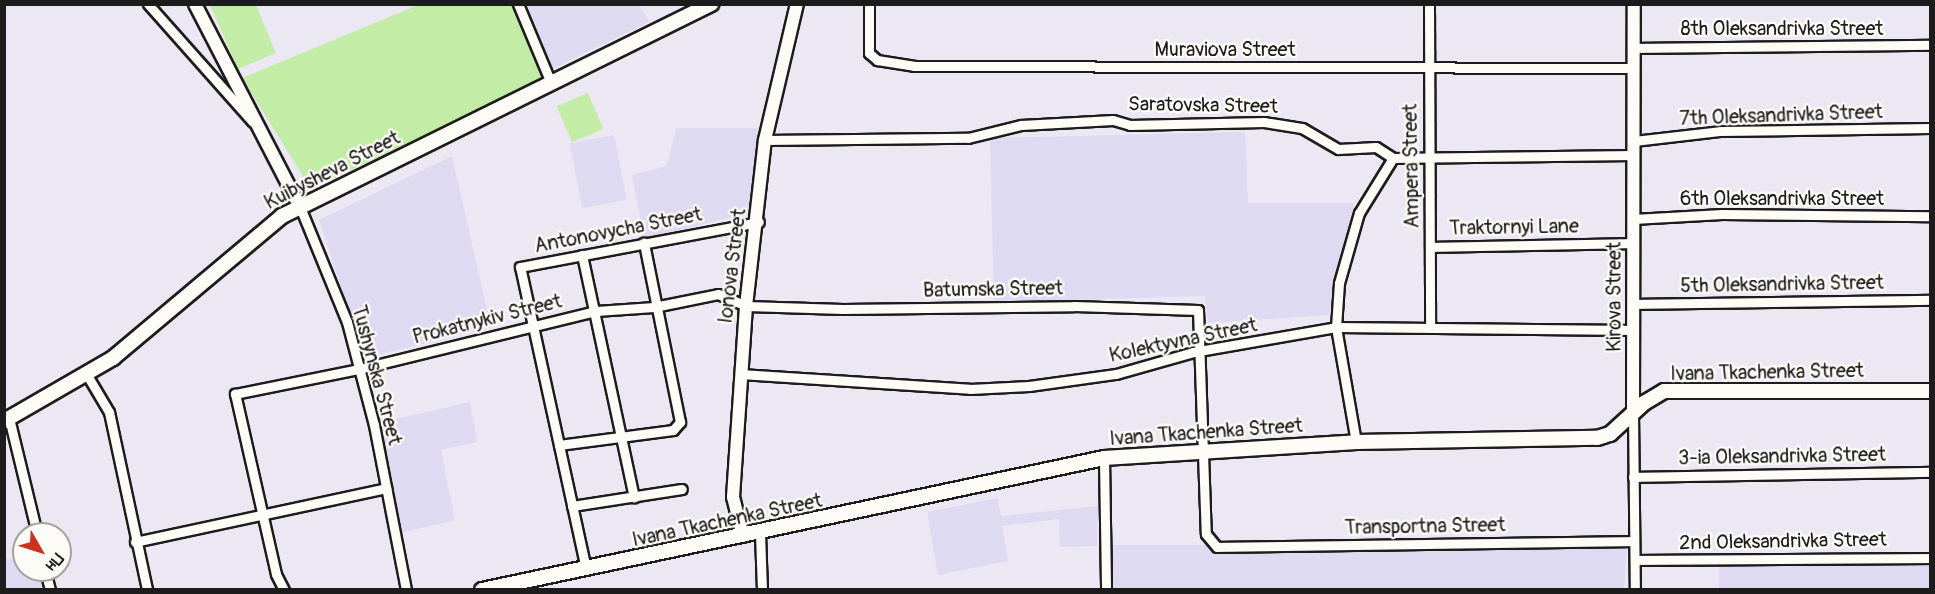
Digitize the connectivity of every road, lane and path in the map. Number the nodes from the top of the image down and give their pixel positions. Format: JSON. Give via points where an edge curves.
{"nodes":[{"id":1,"x":148,"y":4,"type":"edge"},
{"id":2,"x":195,"y":4,"type":"edge"},
{"id":3,"x":518,"y":4,"type":"edge"},
{"id":4,"x":711,"y":4,"type":"edge"},
{"id":5,"x":797,"y":4,"type":"edge"},
{"id":6,"x":868,"y":4,"type":"edge"},
{"id":7,"x":1429,"y":4,"type":"edge"},
{"id":8,"x":1634,"y":4,"type":"edge"},
{"id":9,"x":1930,"y":45,"type":"edge"},
{"id":10,"x":1634,"y":48,"type":"junction"},
{"id":11,"x":1428,"y":66,"type":"junction"},
{"id":12,"x":1634,"y":68,"type":"junction"},
{"id":13,"x":551,"y":83,"type":"junction"},
{"id":14,"x":1930,"y":128,"type":"edge"},
{"id":15,"x":263,"y":132,"type":"junction"},
{"id":16,"x":765,"y":140,"type":"junction"},
{"id":17,"x":1634,"y":141,"type":"junction"},
{"id":18,"x":1634,"y":155,"type":"junction"},
{"id":19,"x":1393,"y":158,"type":"junction"},
{"id":20,"x":1428,"y":159,"type":"junction"},
{"id":21,"x":300,"y":207,"type":"junction"},
{"id":22,"x":1930,"y":216,"type":"edge"},
{"id":23,"x":1634,"y":219,"type":"junction"},
{"id":24,"x":759,"y":222,"type":"junction"},
{"id":25,"x":644,"y":243,"type":"junction"},
{"id":26,"x":1634,"y":243,"type":"junction"},
{"id":27,"x":1431,"y":247,"type":"junction"},
{"id":28,"x":582,"y":255,"type":"junction"},
{"id":29,"x":1930,"y":300,"type":"edge"},
{"id":30,"x":1633,"y":303,"type":"junction"},
{"id":31,"x":746,"y":306,"type":"junction"},
{"id":32,"x":654,"y":307,"type":"junction"},
{"id":33,"x":596,"y":311,"type":"junction"},
{"id":34,"x":534,"y":325,"type":"junction"},
{"id":35,"x":1336,"y":327,"type":"junction"},
{"id":36,"x":1430,"y":327,"type":"junction"},
{"id":37,"x":1633,"y":330,"type":"junction"},
{"id":38,"x":1199,"y":351,"type":"junction"},
{"id":39,"x":359,"y":369,"type":"junction"},
{"id":40,"x":740,"y":374,"type":"junction"},
{"id":41,"x":87,"y":375,"type":"junction"},
{"id":42,"x":1930,"y":391,"type":"edge"},
{"id":43,"x":1633,"y":412,"type":"junction"},
{"id":44,"x":7,"y":419,"type":"edge"},
{"id":45,"x":621,"y":436,"type":"junction"},
{"id":46,"x":1356,"y":442,"type":"junction"},
{"id":47,"x":559,"y":446,"type":"junction"},
{"id":48,"x":1204,"y":449,"type":"junction"},
{"id":49,"x":1104,"y":458,"type":"junction"},
{"id":50,"x":1930,"y":472,"type":"edge"},
{"id":51,"x":1633,"y":477,"type":"junction"},
{"id":52,"x":386,"y":488,"type":"junction"},
{"id":53,"x":682,"y":489,"type":"dead end"},
{"id":54,"x":634,"y":497,"type":"junction"},
{"id":55,"x":572,"y":506,"type":"junction"},
{"id":56,"x":263,"y":513,"type":"junction"},
{"id":57,"x":34,"y":522,"type":"edge"},
{"id":58,"x":760,"y":533,"type":"junction"},
{"id":59,"x":743,"y":536,"type":"junction"},
{"id":60,"x":1634,"y":541,"type":"junction"},
{"id":61,"x":135,"y":542,"type":"junction"},
{"id":62,"x":1930,"y":558,"type":"edge"},
{"id":63,"x":1635,"y":560,"type":"junction"},
{"id":64,"x":586,"y":569,"type":"junction"},
{"id":65,"x":147,"y":590,"type":"edge"},
{"id":66,"x":284,"y":590,"type":"edge"},
{"id":67,"x":406,"y":590,"type":"edge"},
{"id":68,"x":482,"y":590,"type":"edge"},
{"id":69,"x":762,"y":590,"type":"edge"},
{"id":70,"x":1106,"y":590,"type":"edge"},
{"id":71,"x":1635,"y":590,"type":"edge"}],
"edges":[{"from":1,"to":15,"type":"street"},
{"from":2,"to":15,"type":"street"},
{"from":3,"to":13,"type":"street"},
{"from":4,"to":13,"type":"main road","name":"Kuibysheva Street"},
{"from":5,"to":16,"type":"street","name":"Ionova Street"},
{"from":6,"to":11,"type":"street","name":"Muraviova Street","via":[[869,53],[877,60],[914,66]]},
{"from":7,"to":11,"type":"street","name":"Ampera Street"},
{"from":8,"to":10,"type":"street","name":"Kirova Street"},
{"from":9,"to":10,"type":"street","name":"8th Oleksandrivka Street"},
{"from":10,"to":12,"type":"street","name":"Kirova Street"},
{"from":11,"to":12,"type":"street","name":"Muraviova Street"},
{"from":11,"to":20,"type":"street","name":"Ampera Street"},
{"from":12,"to":17,"type":"street","name":"Kirova Street"},
{"from":13,"to":21,"type":"main road","name":"Kuibysheva Street"},
{"from":14,"to":17,"type":"street","name":"7th Oleksandrivka Street","via":[[1721,131]]},
{"from":15,"to":21,"type":"street"},
{"from":16,"to":19,"type":"street","name":"Saratovska Street","via":[[968,138],[1021,125],[1113,120],[1130,125],[1264,122],[1302,128],[1338,149],[1376,147]]},
{"from":16,"to":24,"type":"street","name":"Ionova Street"},
{"from":17,"to":18,"type":"street","name":"Kirova Street"},
{"from":18,"to":20,"type":"street","name":"Saratovska Street"},
{"from":18,"to":23,"type":"street","name":"Kirova Street"},
{"from":19,"to":20,"type":"street","name":"Saratovska Street"},
{"from":19,"to":35,"type":"street","via":[[1359,213],[1339,283]]},
{"from":20,"to":27,"type":"street","name":"Ampera Street"},
{"from":21,"to":39,"type":"street","name":"Tushynska Street","via":[[347,322]]},
{"from":21,"to":41,"type":"main road","name":"Kuibysheva Street","via":[[261,229]]},
{"from":22,"to":23,"type":"street","name":"6th Oleksandrivka Street","via":[[1722,214]]},
{"from":23,"to":26,"type":"street","name":"Kirova Street"},
{"from":24,"to":25,"type":"street","name":"Antonovycha Street"},
{"from":24,"to":31,"type":"street","name":"Ionova Street"},
{"from":25,"to":28,"type":"street","name":"Antonovycha Street"},
{"from":25,"to":32,"type":"street"},
{"from":26,"to":27,"type":"street","name":"Traktornyi Lane"},
{"from":26,"to":30,"type":"street","name":"Kirova Street"},
{"from":27,"to":36,"type":"street","name":"Ampera Street"},
{"from":28,"to":33,"type":"street"},
{"from":28,"to":34,"type":"street","name":"Antonovycha Street","via":[[520,267]]},
{"from":29,"to":30,"type":"street","name":"5th Oleksandrivka Street"},
{"from":30,"to":37,"type":"street","name":"Kirova Street"},
{"from":31,"to":32,"type":"street","name":"Prokatnykiv Street","via":[[718,294]]},
{"from":31,"to":38,"type":"street","name":"Batumska Street","via":[[1198,310]]},
{"from":31,"to":40,"type":"street","name":"Ionova Street"},
{"from":32,"to":33,"type":"street","name":"Prokatnykiv Street"},
{"from":32,"to":45,"type":"street","via":[[680,422],[673,430]]},
{"from":33,"to":34,"type":"street","name":"Prokatnykiv Street"},
{"from":33,"to":45,"type":"street"},
{"from":34,"to":39,"type":"street","name":"Prokatnykiv Street"},
{"from":34,"to":47,"type":"street"},
{"from":35,"to":36,"type":"street","name":"Kolektyvna Street"},
{"from":35,"to":38,"type":"street","name":"Kolektyvna Street"},
{"from":35,"to":46,"type":"street"},
{"from":36,"to":37,"type":"street","name":"Kolektyvna Street"},
{"from":37,"to":43,"type":"street","name":"Kirova Street"},
{"from":38,"to":40,"type":"street","name":"Kolektyvna Street","via":[[1116,374],[1029,386],[970,389]]},
{"from":38,"to":48,"type":"street"},
{"from":39,"to":52,"type":"street","name":"Tushynska Street"},
{"from":39,"to":56,"type":"street","name":"Prokatnykiv Street","via":[[235,394]]},
{"from":40,"to":59,"type":"street","name":"Ionova Street","via":[[733,497]]},
{"from":41,"to":44,"type":"main road","name":"Kuibysheva Street"},
{"from":41,"to":61,"type":"street","via":[[109,412]]},
{"from":42,"to":43,"type":"main road","name":"Ivana Tkachenka Street","via":[[1664,391]]},
{"from":43,"to":46,"type":"main road","name":"Ivana Tkachenka Street","via":[[1618,428],[1597,438]]},
{"from":43,"to":51,"type":"street","name":"Kirova Street"},
{"from":44,"to":57,"type":"street"},
{"from":45,"to":47,"type":"street"},
{"from":45,"to":54,"type":"street"},
{"from":46,"to":48,"type":"main road","name":"Ivana Tkachenka Street"},
{"from":47,"to":55,"type":"street"},
{"from":48,"to":49,"type":"main road","name":"Ivana Tkachenka Street"},
{"from":48,"to":60,"type":"street","name":"Transportna Street","via":[[1206,534],[1217,547]]},
{"from":49,"to":58,"type":"main road","name":"Ivana Tkachenka Street"},
{"from":49,"to":70,"type":"street"},
{"from":50,"to":51,"type":"street","name":"3-ia Oleksandrivka Street"},
{"from":51,"to":60,"type":"street","name":"Kirova Street"},
{"from":52,"to":56,"type":"street"},
{"from":52,"to":67,"type":"street","name":"Tushynska Street"},
{"from":53,"to":54,"type":"street"},
{"from":54,"to":55,"type":"street"},
{"from":55,"to":64,"type":"street"},
{"from":56,"to":61,"type":"street"},
{"from":56,"to":66,"type":"street","via":[[276,574]]},
{"from":58,"to":59,"type":"main road","name":"Ivana Tkachenka Street"},
{"from":58,"to":69,"type":"street"},
{"from":59,"to":64,"type":"main road","name":"Ivana Tkachenka Street"},
{"from":60,"to":63,"type":"street","name":"Kirova Street"},
{"from":61,"to":65,"type":"street"},
{"from":62,"to":63,"type":"street","name":"2nd Oleksandrivka Street"},
{"from":63,"to":71,"type":"street","name":"Kirova Street"},
{"from":64,"to":68,"type":"main road","name":"Ivana Tkachenka Street"}]}
